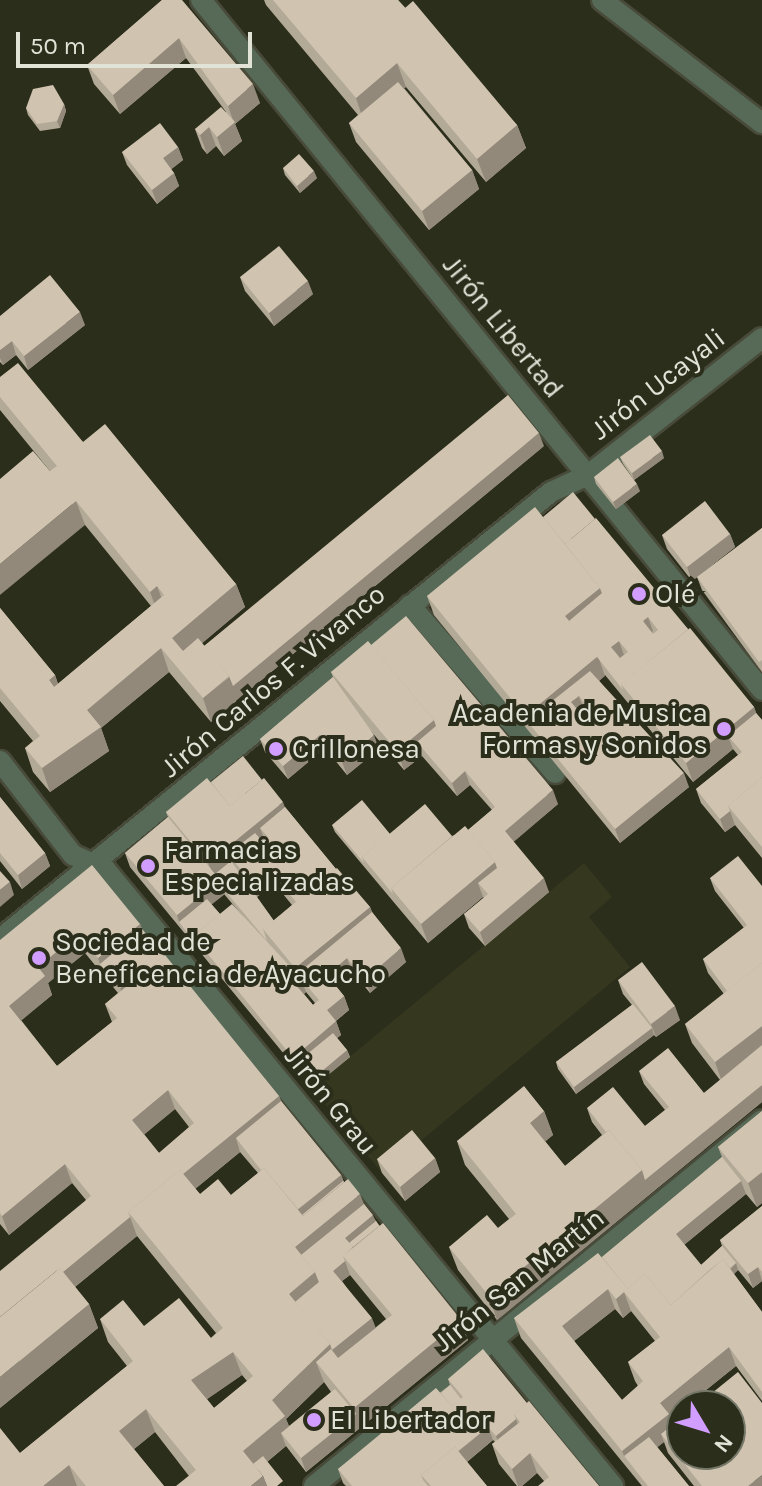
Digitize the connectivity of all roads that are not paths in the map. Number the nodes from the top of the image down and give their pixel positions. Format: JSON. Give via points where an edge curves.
{"nodes":[{"id":1,"x":201,"y":0,"type":"edge"},
{"id":2,"x":602,"y":0,"type":"edge"},
{"id":3,"x":762,"y":123,"type":"edge"},
{"id":4,"x":762,"y":338,"type":"edge"},
{"id":5,"x":588,"y":475,"type":"junction"},
{"id":6,"x":410,"y":605,"type":"junction"},
{"id":7,"x":762,"y":690,"type":"edge"},
{"id":8,"x":0,"y":761,"type":"edge"},
{"id":9,"x":555,"y":773,"type":"edge"},
{"id":10,"x":89,"y":865,"type":"junction"},
{"id":11,"x":0,"y":939,"type":"edge"},
{"id":12,"x":762,"y":1120,"type":"edge"},
{"id":13,"x":490,"y":1338,"type":"junction"},
{"id":14,"x":314,"y":1486,"type":"edge"},
{"id":15,"x":613,"y":1486,"type":"edge"}],
"edges":[{"from":1,"to":5,"type":"street","name":"Jirón Libertad"},
{"from":2,"to":3,"type":"street"},
{"from":4,"to":5,"type":"street","name":"Jirón Ucayali"},
{"from":5,"to":6,"type":"street","name":"Jirón Carlos F. Vivanco","via":[[551,492]]},
{"from":5,"to":7,"type":"street","name":"Jirón Libertad"},
{"from":6,"to":9,"type":"street"},
{"from":6,"to":10,"type":"street","name":"Jirón Carlos F. Vivanco"},
{"from":8,"to":10,"type":"street","name":"Jirón Grau","via":[[73,855]]},
{"from":10,"to":11,"type":"street","name":"Jirón Carlos F. Vivanco"},
{"from":10,"to":13,"type":"street","name":"Jirón Grau","via":[[106,870]]},
{"from":12,"to":13,"type":"street","name":"Jirón San Martín"},
{"from":13,"to":14,"type":"street","name":"Jirón San Martín"},
{"from":13,"to":15,"type":"street","name":"Jirón Grau"}]}
